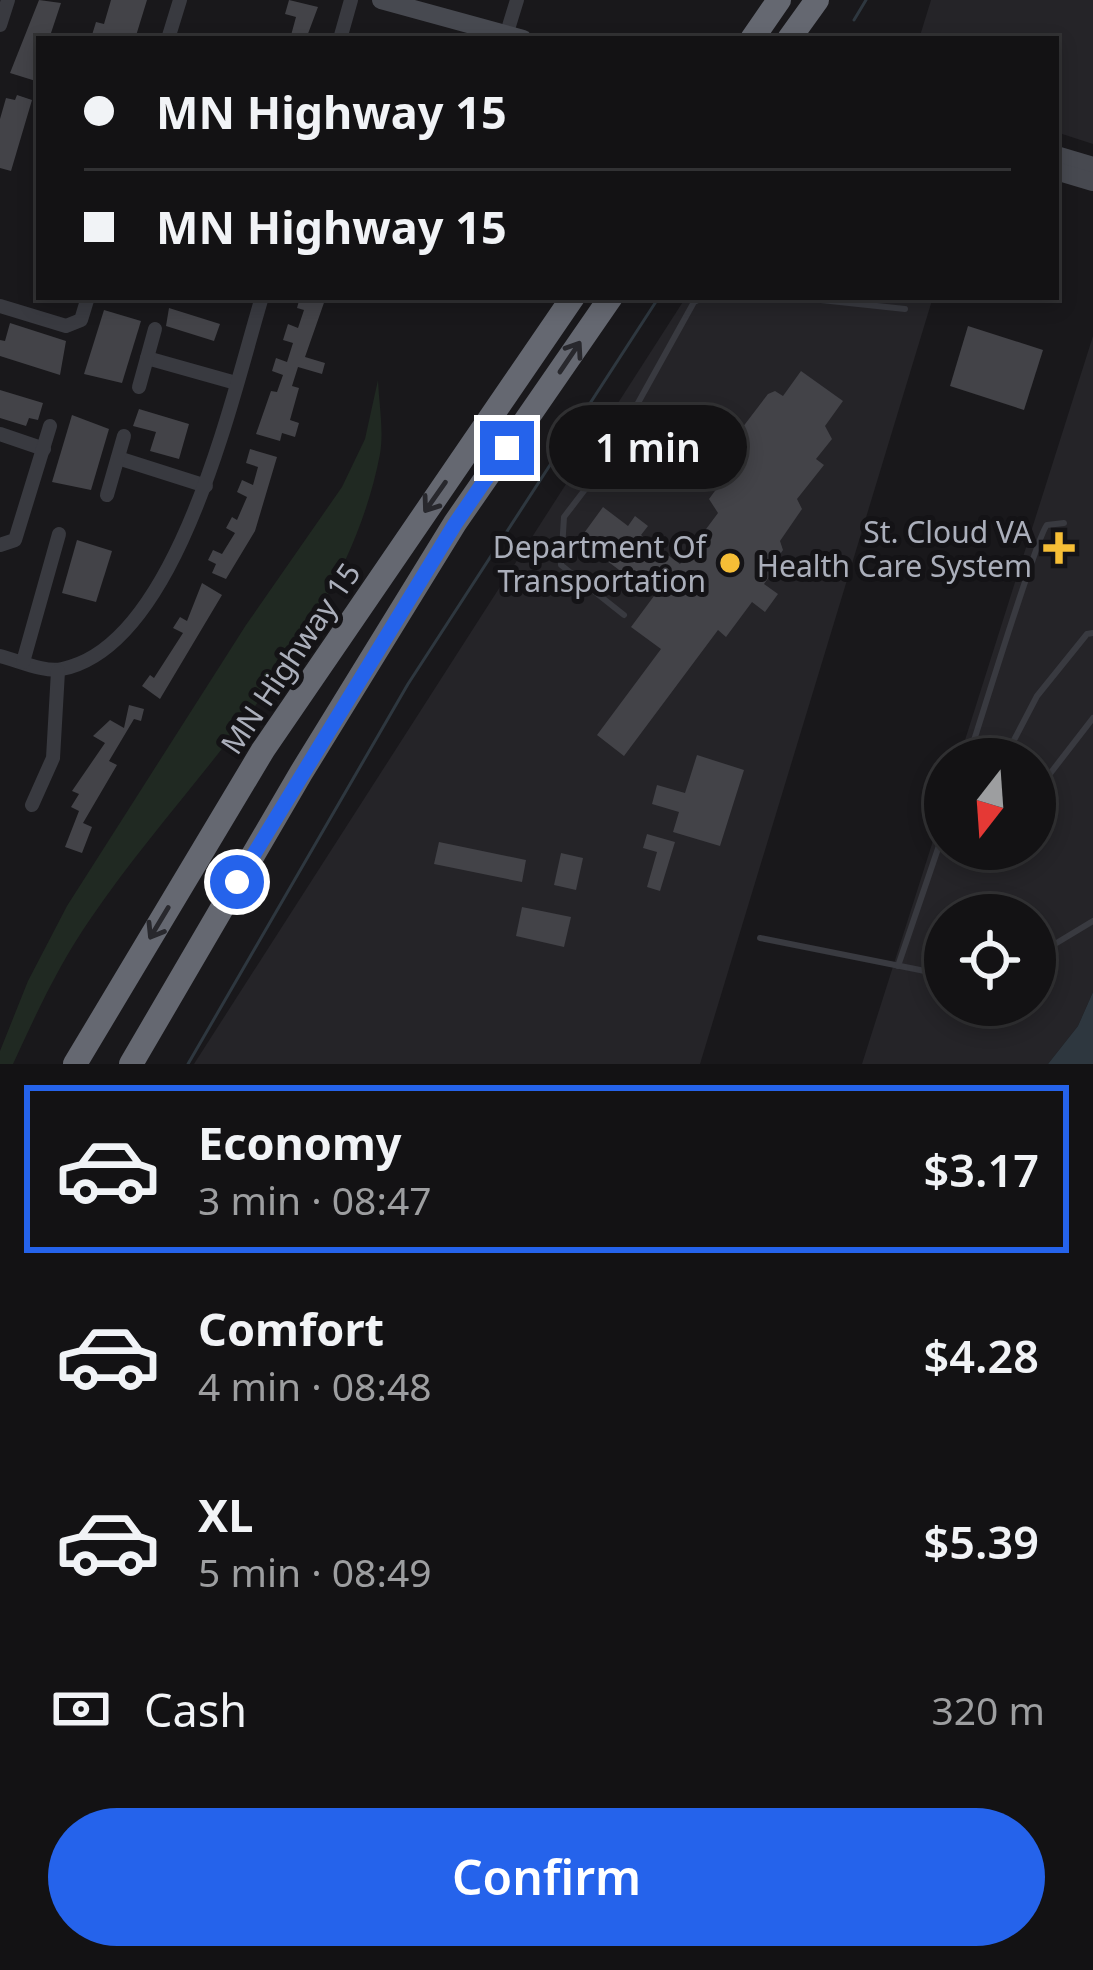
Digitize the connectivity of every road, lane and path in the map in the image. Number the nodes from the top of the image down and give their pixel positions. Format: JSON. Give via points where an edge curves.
{"nodes":[{"id":1,"x":8,"y":0,"type":"edge"},
{"id":2,"x":180,"y":0,"type":"edge"},
{"id":3,"x":351,"y":0,"type":"edge"},
{"id":4,"x":381,"y":0,"type":"edge"},
{"id":5,"x":517,"y":0,"type":"edge"},
{"id":6,"x":779,"y":0,"type":"edge"},
{"id":7,"x":820,"y":0,"type":"edge"},
{"id":8,"x":432,"y":9,"type":"junction"},
{"id":9,"x":0,"y":25,"type":"edge"},
{"id":10,"x":169,"y":36,"type":"edge"},
{"id":11,"x":341,"y":36,"type":"edge"},
{"id":12,"x":469,"y":36,"type":"edge"},
{"id":13,"x":506,"y":36,"type":"edge"},
{"id":14,"x":512,"y":36,"type":"edge"},
{"id":15,"x":754,"y":36,"type":"edge"},
{"id":16,"x":791,"y":36,"type":"edge"},
{"id":17,"x":807,"y":36,"type":"edge"},
{"id":18,"x":1059,"y":156,"type":"edge"},
{"id":19,"x":1093,"y":166,"type":"edge"},
{"id":20,"x":1059,"y":173,"type":"edge"},
{"id":21,"x":1093,"y":182,"type":"edge"},
{"id":22,"x":87,"y":300,"type":"edge"},
{"id":23,"x":259,"y":300,"type":"edge"},
{"id":24,"x":570,"y":300,"type":"edge"},
{"id":25,"x":609,"y":300,"type":"edge"},
{"id":26,"x":698,"y":300,"type":"edge"},
{"id":27,"x":822,"y":300,"type":"edge"},
{"id":28,"x":0,"y":306,"type":"edge"},
{"id":29,"x":905,"y":309,"type":"dead end"},
{"id":30,"x":155,"y":329,"type":"dead end"},
{"id":31,"x":147,"y":358,"type":"junction"},
{"id":32,"x":236,"y":383,"type":"junction"},
{"id":33,"x":139,"y":387,"type":"dead end"},
{"id":34,"x":50,"y":426,"type":"dead end"},
{"id":35,"x":0,"y":434,"type":"edge"},
{"id":36,"x":124,"y":436,"type":"dead end"},
{"id":37,"x":44,"y":448,"type":"junction"},
{"id":38,"x":118,"y":458,"type":"junction"},
{"id":39,"x":206,"y":486,"type":"junction"},
{"id":40,"x":107,"y":495,"type":"dead end"},
{"id":41,"x":1064,"y":523,"type":"dead end"},
{"id":42,"x":59,"y":534,"type":"dead end"},
{"id":43,"x":0,"y":545,"type":"edge"},
{"id":44,"x":625,"y":615,"type":"dead end"},
{"id":45,"x":1093,"y":633,"type":"edge"},
{"id":46,"x":0,"y":656,"type":"edge"},
{"id":47,"x":23,"y":662,"type":"junction"},
{"id":48,"x":58,"y":671,"type":"junction"},
{"id":49,"x":1093,"y":718,"type":"edge"},
{"id":50,"x":975,"y":738,"type":"edge"},
{"id":51,"x":1014,"y":738,"type":"edge"},
{"id":52,"x":1056,"y":767,"type":"edge"},
{"id":53,"x":32,"y":806,"type":"dead end"},
{"id":54,"x":931,"y":870,"type":"edge"},
{"id":55,"x":1093,"y":921,"type":"edge"},
{"id":56,"x":760,"y":938,"type":"dead end"},
{"id":57,"x":1056,"y":943,"type":"edge"},
{"id":58,"x":898,"y":967,"type":"junction"},
{"id":59,"x":924,"y":971,"type":"edge"},
{"id":60,"x":75,"y":1064,"type":"edge"},
{"id":61,"x":131,"y":1064,"type":"edge"}],
"edges":[{"from":1,"to":9,"type":"street"},
{"from":2,"to":10,"type":"street"},
{"from":3,"to":11,"type":"street"},
{"from":4,"to":8,"type":"street"},
{"from":5,"to":14,"type":"street"},
{"from":6,"to":15,"type":"highway"},
{"from":7,"to":16,"type":"highway"},
{"from":7,"to":17,"type":"highway"},
{"from":8,"to":12,"type":"street"},
{"from":8,"to":13,"type":"street"},
{"from":18,"to":19,"type":"street"},
{"from":20,"to":21,"type":"street"},
{"from":22,"to":28,"type":"street","via":[[81,320],[66,326]]},
{"from":23,"to":32,"type":"street"},
{"from":24,"to":60,"type":"highway","name":"MN Highway 15","one_way":true,"via":[[263,750]]},
{"from":61,"to":25,"type":"highway","one_way":true,"via":[[443,543]]},
{"from":26,"to":44,"type":"lane","via":[[603,466],[564,517],[561,565]]},
{"from":27,"to":29,"type":"lane"},
{"from":30,"to":31,"type":"street"},
{"from":31,"to":32,"type":"street"},
{"from":31,"to":33,"type":"street"},
{"from":32,"to":39,"type":"street"},
{"from":34,"to":37,"type":"street"},
{"from":35,"to":37,"type":"street"},
{"from":36,"to":38,"type":"street"},
{"from":37,"to":43,"type":"street","via":[[16,540]]},
{"from":38,"to":39,"type":"street"},
{"from":38,"to":40,"type":"street"},
{"from":39,"to":48,"type":"street","via":[[134,627],[100,655]]},
{"from":41,"to":50,"type":"lane","via":[[1047,524],[1037,537]]},
{"from":42,"to":47,"type":"street"},
{"from":45,"to":51,"type":"lane"},
{"from":46,"to":47,"type":"street"},
{"from":47,"to":48,"type":"street"},
{"from":48,"to":53,"type":"street","via":[[53,758]]},
{"from":49,"to":52,"type":"lane"},
{"from":54,"to":58,"type":"lane"},
{"from":55,"to":57,"type":"lane"},
{"from":56,"to":58,"type":"lane"},
{"from":58,"to":59,"type":"lane"}]}
